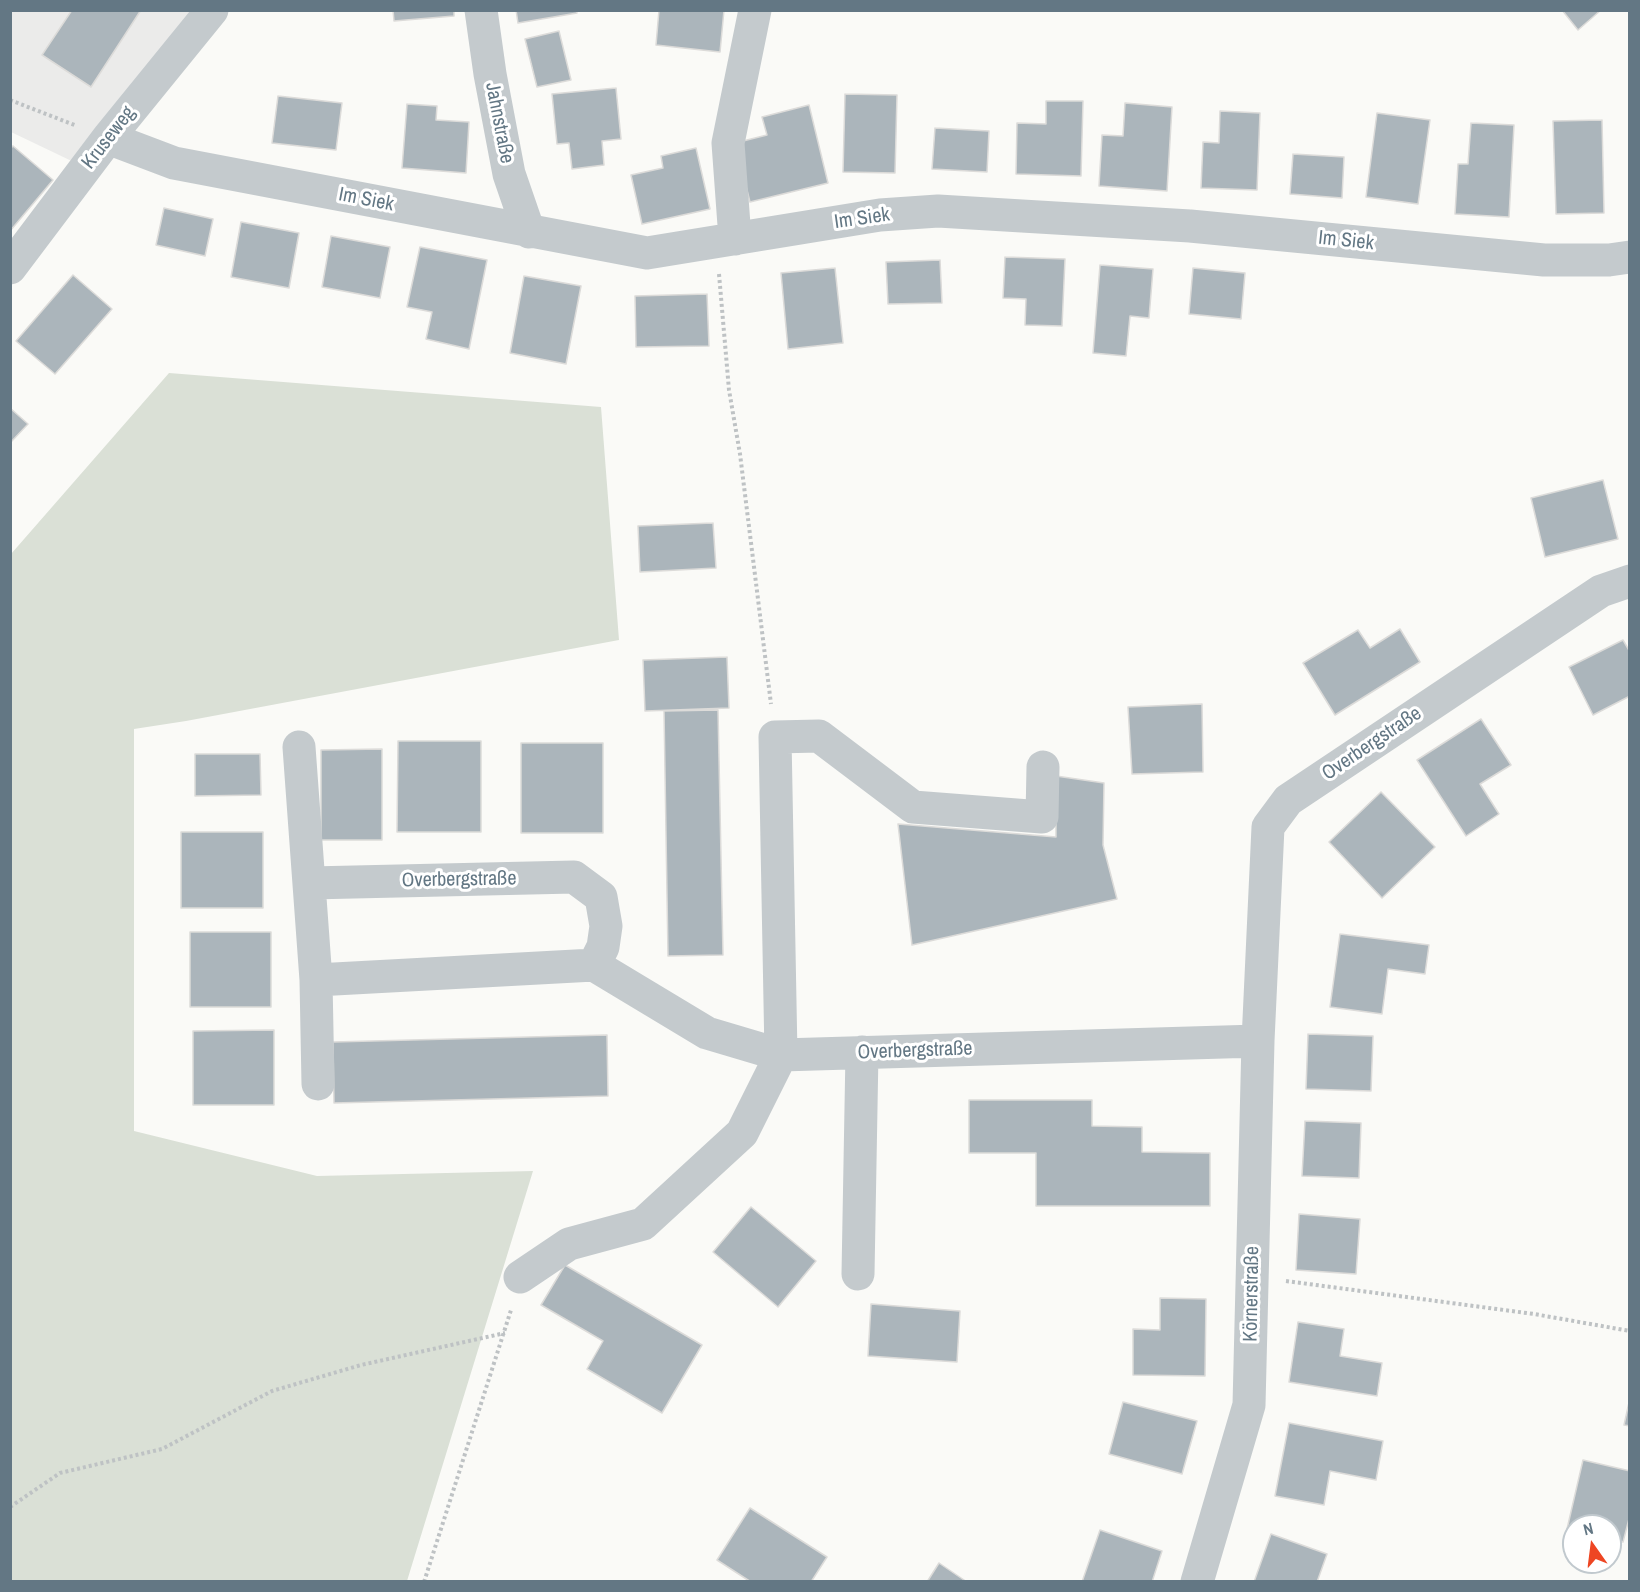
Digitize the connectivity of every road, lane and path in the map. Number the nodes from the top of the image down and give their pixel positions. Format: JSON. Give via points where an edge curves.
{"nodes":[{"id":1,"x":212,"y":10,"type":"edge"},
{"id":2,"x":481,"y":10,"type":"edge"},
{"id":3,"x":755,"y":10,"type":"edge"},
{"id":4,"x":10,"y":100,"type":"edge"},
{"id":5,"x":108,"y":138,"type":"junction"},
{"id":6,"x":529,"y":232,"type":"junction"},
{"id":7,"x":726,"y":241,"type":"junction"},
{"id":8,"x":1629,"y":257,"type":"edge"},
{"id":9,"x":10,"y":268,"type":"edge"},
{"id":10,"x":1629,"y":581,"type":"edge"},
{"id":11,"x":776,"y":737,"type":"junction"},
{"id":12,"x":299,"y":747,"type":"dead end"},
{"id":13,"x":1043,"y":767,"type":"dead end"},
{"id":14,"x":310,"y":883,"type":"junction"},
{"id":15,"x":594,"y":965,"type":"junction"},
{"id":16,"x":316,"y":980,"type":"junction"},
{"id":17,"x":1260,"y":998,"type":"joint"},
{"id":18,"x":1258,"y":1041,"type":"junction"},
{"id":19,"x":862,"y":1052,"type":"junction"},
{"id":20,"x":781,"y":1055,"type":"junction"},
{"id":21,"x":318,"y":1084,"type":"dead end"},
{"id":22,"x":858,"y":1274,"type":"dead end"},
{"id":23,"x":520,"y":1277,"type":"joint"},
{"id":24,"x":1252,"y":1277,"type":"junction"},
{"id":25,"x":1629,"y":1331,"type":"edge"},
{"id":26,"x":505,"y":1333,"type":"junction"},
{"id":27,"x":10,"y":1507,"type":"edge"},
{"id":28,"x":424,"y":1581,"type":"edge"},
{"id":29,"x":1197,"y":1581,"type":"edge"}],
"edges":[{"from":1,"to":5,"type":"street","name":"Kruseweg"},
{"from":2,"to":6,"type":"street","name":"Jahnstraße","via":[[509,174]]},
{"from":3,"to":7,"type":"street","via":[[728,143]]},
{"from":4,"to":5,"type":"path"},
{"from":5,"to":6,"type":"street","name":"Im Siek","via":[[174,163]]},
{"from":5,"to":9,"type":"street","name":"Kruseweg"},
{"from":6,"to":7,"type":"street","name":"Im Siek","via":[[647,254]]},
{"from":7,"to":8,"type":"street","name":"Im Siek","via":[[880,215],[938,211],[1190,226],[1544,260]]},
{"from":7,"to":11,"type":"path","via":[[729,390]]},
{"from":10,"to":17,"type":"street","name":"Overbergstraße","via":[[1601,591],[1288,800],[1268,827]]},
{"from":11,"to":13,"type":"street","via":[[819,736],[913,807],[1042,817]]},
{"from":11,"to":20,"type":"street"},
{"from":12,"to":14,"type":"street"},
{"from":14,"to":15,"type":"street","name":"Overbergstraße","via":[[574,877],[601,897],[606,926],[603,947]]},
{"from":14,"to":16,"type":"street"},
{"from":15,"to":16,"type":"street"},
{"from":15,"to":20,"type":"street","name":"Overbergstraße","via":[[707,1033]]},
{"from":16,"to":21,"type":"street"},
{"from":17,"to":18,"type":"street","name":"Körnerstraße"},
{"from":18,"to":19,"type":"street","name":"Overbergstraße"},
{"from":18,"to":24,"type":"street","name":"Körnerstraße"},
{"from":19,"to":20,"type":"street","name":"Overbergstraße"},
{"from":19,"to":22,"type":"street"},
{"from":20,"to":23,"type":"street","via":[[742,1133],[643,1224],[569,1244]]},
{"from":23,"to":26,"type":"path"},
{"from":24,"to":25,"type":"path","via":[[1534,1314]]},
{"from":24,"to":29,"type":"street","name":"Körnerstraße","via":[[1249,1405]]},
{"from":26,"to":27,"type":"path","via":[[361,1365],[272,1391],[162,1449],[60,1473]]},
{"from":26,"to":28,"type":"path"}]}
